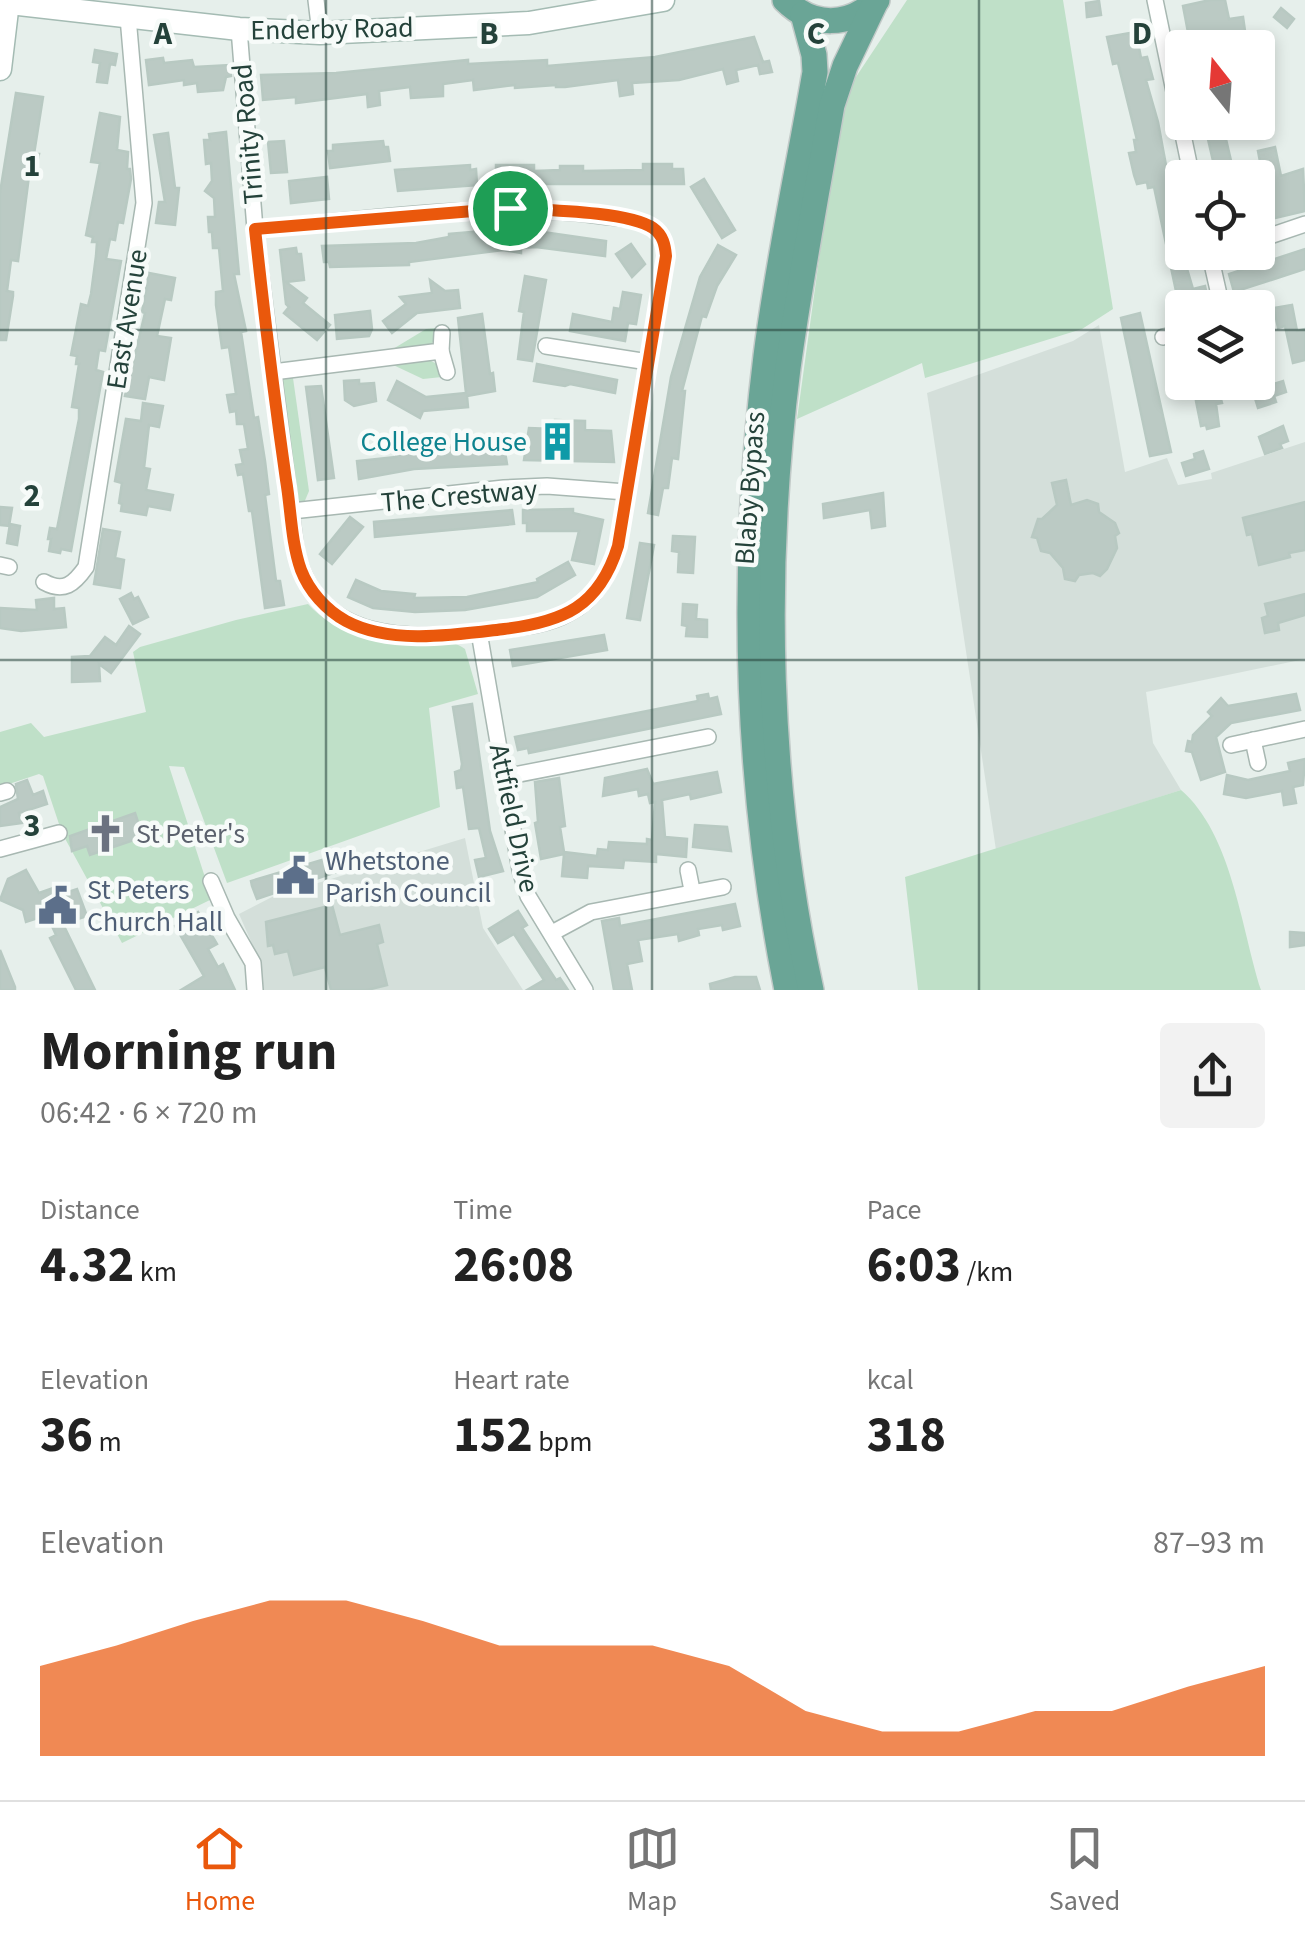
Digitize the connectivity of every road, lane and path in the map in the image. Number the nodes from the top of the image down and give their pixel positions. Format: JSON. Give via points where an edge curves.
{"nodes":[{"id":1,"x":316,"y":0,"type":"edge"},
{"id":2,"x":663,"y":0,"type":"edge"},
{"id":3,"x":877,"y":0,"type":"edge"},
{"id":4,"x":1155,"y":0,"type":"edge"},
{"id":5,"x":6,"y":1,"type":"edge"},
{"id":6,"x":790,"y":6,"type":"edge"},
{"id":7,"x":128,"y":16,"type":"junction"},
{"id":8,"x":240,"y":29,"type":"junction"},
{"id":9,"x":320,"y":33,"type":"junction"},
{"id":10,"x":0,"y":69,"type":"edge"},
{"id":11,"x":1188,"y":160,"type":"edge"},
{"id":12,"x":1305,"y":224,"type":"edge"},
{"id":13,"x":255,"y":229,"type":"junction"},
{"id":14,"x":1275,"y":234,"type":"edge"},
{"id":15,"x":442,"y":333,"type":"dead end"},
{"id":16,"x":1165,"y":337,"type":"edge"},
{"id":17,"x":1162,"y":338,"type":"dead end"},
{"id":18,"x":546,"y":346,"type":"dead end"},
{"id":19,"x":442,"y":351,"type":"junction"},
{"id":20,"x":648,"y":362,"type":"junction"},
{"id":21,"x":273,"y":372,"type":"junction"},
{"id":22,"x":446,"y":372,"type":"dead end"},
{"id":23,"x":626,"y":492,"type":"junction"},
{"id":24,"x":292,"y":511,"type":"junction"},
{"id":25,"x":44,"y":582,"type":"dead end"},
{"id":26,"x":480,"y":632,"type":"junction"},
{"id":27,"x":1305,"y":729,"type":"edge"},
{"id":28,"x":708,"y":737,"type":"dead end"},
{"id":29,"x":1253,"y":740,"type":"junction"},
{"id":30,"x":684,"y":742,"type":"junction"},
{"id":31,"x":1231,"y":745,"type":"dead end"},
{"id":32,"x":686,"y":761,"type":"dead end"},
{"id":33,"x":1258,"y":762,"type":"dead end"},
{"id":34,"x":504,"y":777,"type":"junction"},
{"id":35,"x":59,"y":833,"type":"dead end"},
{"id":36,"x":0,"y":849,"type":"edge"},
{"id":37,"x":688,"y":870,"type":"dead end"},
{"id":38,"x":211,"y":880,"type":"dead end"},
{"id":39,"x":723,"y":886,"type":"dead end"},
{"id":40,"x":692,"y":890,"type":"junction"},
{"id":41,"x":552,"y":933,"type":"junction"},
{"id":42,"x":256,"y":990,"type":"edge"},
{"id":43,"x":585,"y":990,"type":"edge"},
{"id":44,"x":787,"y":990,"type":"edge"},
{"id":45,"x":811,"y":990,"type":"edge"}],
"edges":[{"from":1,"to":9,"type":"street"},
{"from":2,"to":9,"type":"main road","name":"Enderby Road","via":[[529,23]]},
{"from":3,"to":6,"type":"main road","via":[[846,20],[824,21]]},
{"from":3,"to":45,"type":"main road","name":"Blaby Bypass","via":[[832,105],[790,352],[777,495],[779,760]]},
{"from":4,"to":11,"type":"street"},
{"from":5,"to":7,"type":"main road","name":"Enderby Road"},
{"from":5,"to":10,"type":"main road"},
{"from":6,"to":44,"type":"main road","name":"Blaby Bypass","via":[[815,72],[766,353],[750,557],[757,774]]},
{"from":7,"to":8,"type":"main road","name":"Enderby Road"},
{"from":7,"to":25,"type":"street","name":"East Avenue","via":[[144,203],[86,567],[67,587]]},
{"from":8,"to":9,"type":"main road","name":"Enderby Road"},
{"from":8,"to":13,"type":"street","name":"Trinity Road"},
{"from":12,"to":14,"type":"street"},
{"from":13,"to":20,"type":"street","name":"Trinity Road","via":[[510,208],[640,222],[658,233],[666,256]]},
{"from":13,"to":21,"type":"street","name":"Trinity Road"},
{"from":15,"to":19,"type":"street"},
{"from":16,"to":17,"type":"street"},
{"from":18,"to":20,"type":"street"},
{"from":19,"to":21,"type":"street"},
{"from":19,"to":22,"type":"street"},
{"from":20,"to":23,"type":"street","name":"Trinity Road"},
{"from":21,"to":24,"type":"street","name":"Trinity Road"},
{"from":23,"to":24,"type":"street","name":"The Crestway","via":[[504,488]]},
{"from":23,"to":26,"type":"street","name":"Trinity Road","via":[[612,566],[589,599],[546,622]]},
{"from":24,"to":26,"type":"street","name":"Trinity Road","via":[[306,582],[344,620],[403,635]]},
{"from":26,"to":34,"type":"street","name":"Attfield Drive"},
{"from":27,"to":29,"type":"street"},
{"from":28,"to":30,"type":"street"},
{"from":29,"to":31,"type":"street"},
{"from":29,"to":33,"type":"street"},
{"from":30,"to":32,"type":"street"},
{"from":30,"to":34,"type":"street"},
{"from":34,"to":41,"type":"street","name":"Attfield Drive","via":[[528,896]]},
{"from":35,"to":36,"type":"street"},
{"from":37,"to":40,"type":"street"},
{"from":38,"to":42,"type":"street","via":[[253,963]]},
{"from":39,"to":40,"type":"street"},
{"from":40,"to":41,"type":"street","via":[[590,912]]},
{"from":41,"to":43,"type":"street","name":"Attfield Drive"}]}
